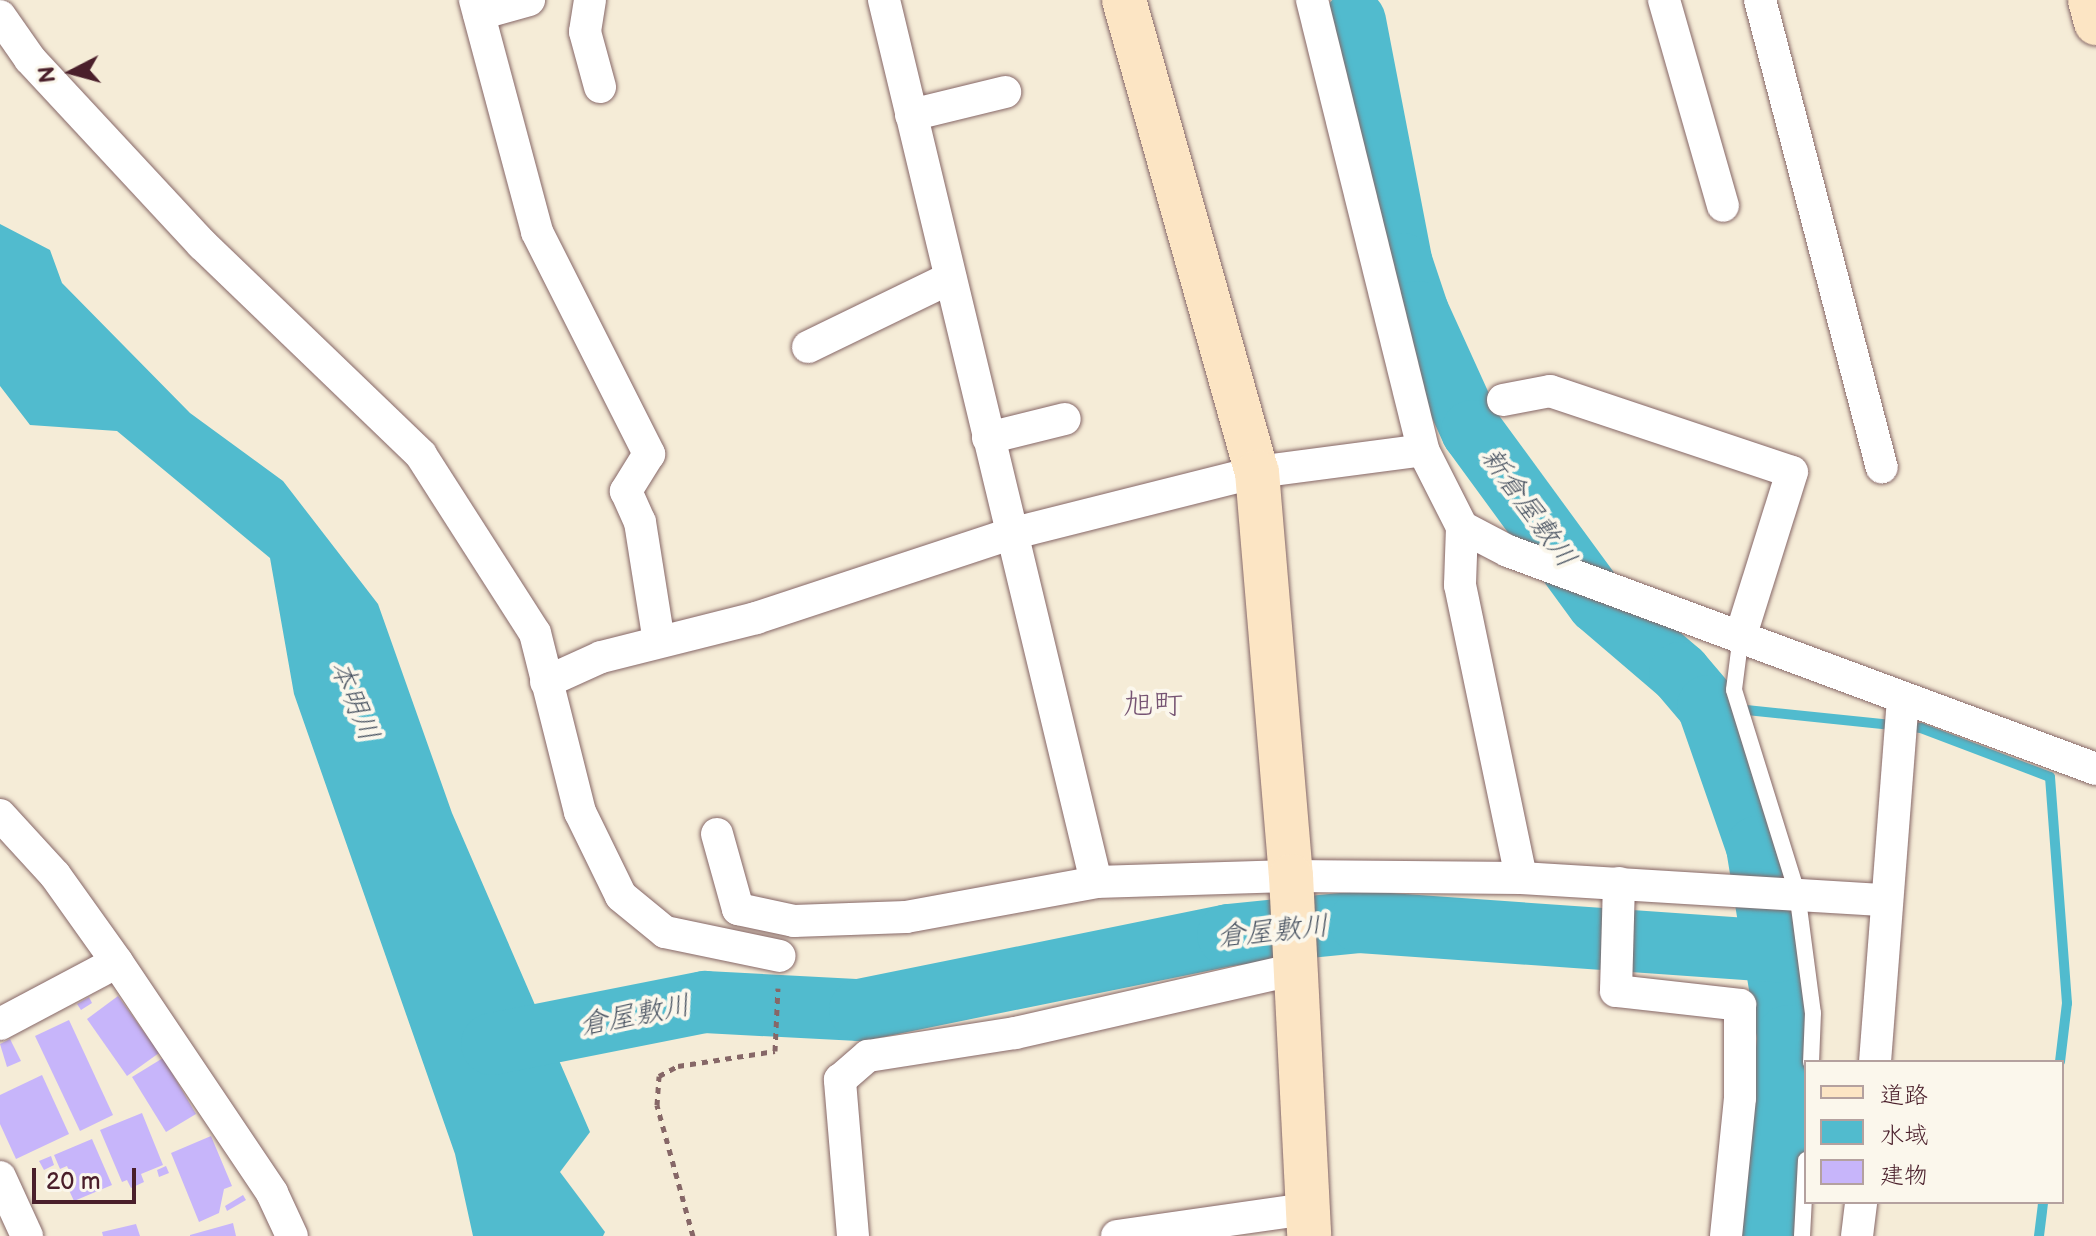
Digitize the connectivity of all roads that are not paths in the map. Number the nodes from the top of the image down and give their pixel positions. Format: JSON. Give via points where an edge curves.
{"nodes":[{"id":1,"x":529,"y":0,"type":"edge"},
{"id":2,"x":590,"y":0,"type":"edge"},
{"id":3,"x":884,"y":0,"type":"edge"},
{"id":4,"x":1124,"y":0,"type":"edge"},
{"id":5,"x":1313,"y":0,"type":"edge"},
{"id":6,"x":1664,"y":0,"type":"edge"},
{"id":7,"x":1760,"y":0,"type":"edge"},
{"id":8,"x":2090,"y":0,"type":"edge"},
{"id":9,"x":477,"y":7,"type":"edge"},
{"id":10,"x":0,"y":16,"type":"edge"},
{"id":11,"x":2096,"y":23,"type":"edge"},
{"id":12,"x":600,"y":87,"type":"dead end"},
{"id":13,"x":1005,"y":92,"type":"dead end"},
{"id":14,"x":911,"y":115,"type":"junction"},
{"id":15,"x":1723,"y":206,"type":"dead end"},
{"id":16,"x":950,"y":278,"type":"junction"},
{"id":17,"x":808,"y":347,"type":"dead end"},
{"id":18,"x":1503,"y":400,"type":"dead end"},
{"id":19,"x":1065,"y":419,"type":"dead end"},
{"id":20,"x":988,"y":438,"type":"junction"},
{"id":21,"x":1423,"y":450,"type":"junction"},
{"id":22,"x":1882,"y":467,"type":"dead end"},
{"id":23,"x":1257,"y":472,"type":"junction"},
{"id":24,"x":1462,"y":527,"type":"junction"},
{"id":25,"x":1010,"y":534,"type":"junction"},
{"id":26,"x":1741,"y":635,"type":"junction"},
{"id":27,"x":659,"y":642,"type":"junction"},
{"id":28,"x":546,"y":682,"type":"junction"},
{"id":29,"x":1903,"y":700,"type":"junction"},
{"id":30,"x":2096,"y":769,"type":"edge"},
{"id":31,"x":0,"y":815,"type":"edge"},
{"id":32,"x":717,"y":834,"type":"dead end"},
{"id":33,"x":1521,"y":878,"type":"junction"},
{"id":34,"x":1096,"y":882,"type":"junction"},
{"id":35,"x":1292,"y":886,"type":"junction"},
{"id":36,"x":1796,"y":892,"type":"junction"},
{"id":37,"x":1618,"y":897,"type":"junction"},
{"id":38,"x":1885,"y":900,"type":"junction"},
{"id":39,"x":780,"y":956,"type":"road end"},
{"id":40,"x":1296,"y":958,"type":"junction"},
{"id":41,"x":117,"y":962,"type":"junction"},
{"id":42,"x":0,"y":1024,"type":"edge"},
{"id":43,"x":1811,"y":1060,"type":"edge"},
{"id":44,"x":1875,"y":1060,"type":"edge"},
{"id":45,"x":0,"y":1177,"type":"edge"},
{"id":46,"x":1804,"y":1198,"type":"edge"},
{"id":47,"x":1861,"y":1204,"type":"edge"},
{"id":48,"x":1308,"y":1222,"type":"edge"},
{"id":49,"x":27,"y":1236,"type":"edge"},
{"id":50,"x":292,"y":1236,"type":"edge"},
{"id":51,"x":853,"y":1236,"type":"edge"},
{"id":52,"x":1117,"y":1236,"type":"edge"},
{"id":53,"x":1726,"y":1236,"type":"edge"},
{"id":54,"x":1802,"y":1236,"type":"edge"},
{"id":55,"x":1857,"y":1236,"type":"edge"}],
"edges":[{"from":1,"to":9,"type":"street"},
{"from":2,"to":12,"type":"street","via":[[585,32]]},
{"from":3,"to":14,"type":"street"},
{"from":4,"to":23,"type":"street"},
{"from":5,"to":21,"type":"street"},
{"from":6,"to":15,"type":"street"},
{"from":7,"to":22,"type":"street"},
{"from":8,"to":11,"type":"street"},
{"from":9,"to":27,"type":"street","via":[[537,232],[649,454],[626,491],[640,522]]},
{"from":10,"to":28,"type":"street","via":[[30,59],[202,244],[421,455],[535,633]]},
{"from":13,"to":14,"type":"street"},
{"from":14,"to":16,"type":"street"},
{"from":16,"to":17,"type":"street"},
{"from":16,"to":20,"type":"street"},
{"from":18,"to":26,"type":"street","via":[[1550,391],[1792,472]]},
{"from":19,"to":20,"type":"street"},
{"from":20,"to":25,"type":"street"},
{"from":21,"to":23,"type":"street"},
{"from":21,"to":24,"type":"street"},
{"from":23,"to":25,"type":"street"},
{"from":23,"to":35,"type":"street"},
{"from":24,"to":26,"type":"street","via":[[1508,551]]},
{"from":24,"to":33,"type":"street","via":[[1460,585]]},
{"from":25,"to":27,"type":"street","via":[[756,618]]},
{"from":25,"to":34,"type":"street"},
{"from":26,"to":29,"type":"street"},
{"from":26,"to":36,"type":"lane","via":[[1734,690]]},
{"from":27,"to":28,"type":"street","via":[[601,657]]},
{"from":28,"to":39,"type":"street","via":[[580,812],[621,896],[665,932]]},
{"from":29,"to":30,"type":"street"},
{"from":29,"to":38,"type":"street"},
{"from":31,"to":41,"type":"street","via":[[55,875]]},
{"from":32,"to":34,"type":"street","via":[[738,909],[794,921],[906,917]]},
{"from":33,"to":35,"type":"street"},
{"from":33,"to":37,"type":"street"},
{"from":34,"to":35,"type":"street"},
{"from":35,"to":40,"type":"street"},
{"from":36,"to":37,"type":"street","via":[[1730,889]]},
{"from":36,"to":38,"type":"street"},
{"from":36,"to":43,"type":"lane","via":[[1813,1013]]},
{"from":37,"to":53,"type":"street","via":[[1616,991],[1740,1005],[1740,1098]]},
{"from":38,"to":44,"type":"street","via":[[1889,930]]},
{"from":40,"to":48,"type":"street"},
{"from":40,"to":51,"type":"street","via":[[1015,1033],[868,1056],[840,1080]]},
{"from":41,"to":42,"type":"street"},
{"from":41,"to":50,"type":"street","via":[[272,1193]]},
{"from":45,"to":49,"type":"street"},
{"from":46,"to":54,"type":"lane"},
{"from":47,"to":55,"type":"street"},
{"from":48,"to":52,"type":"street"}]}
